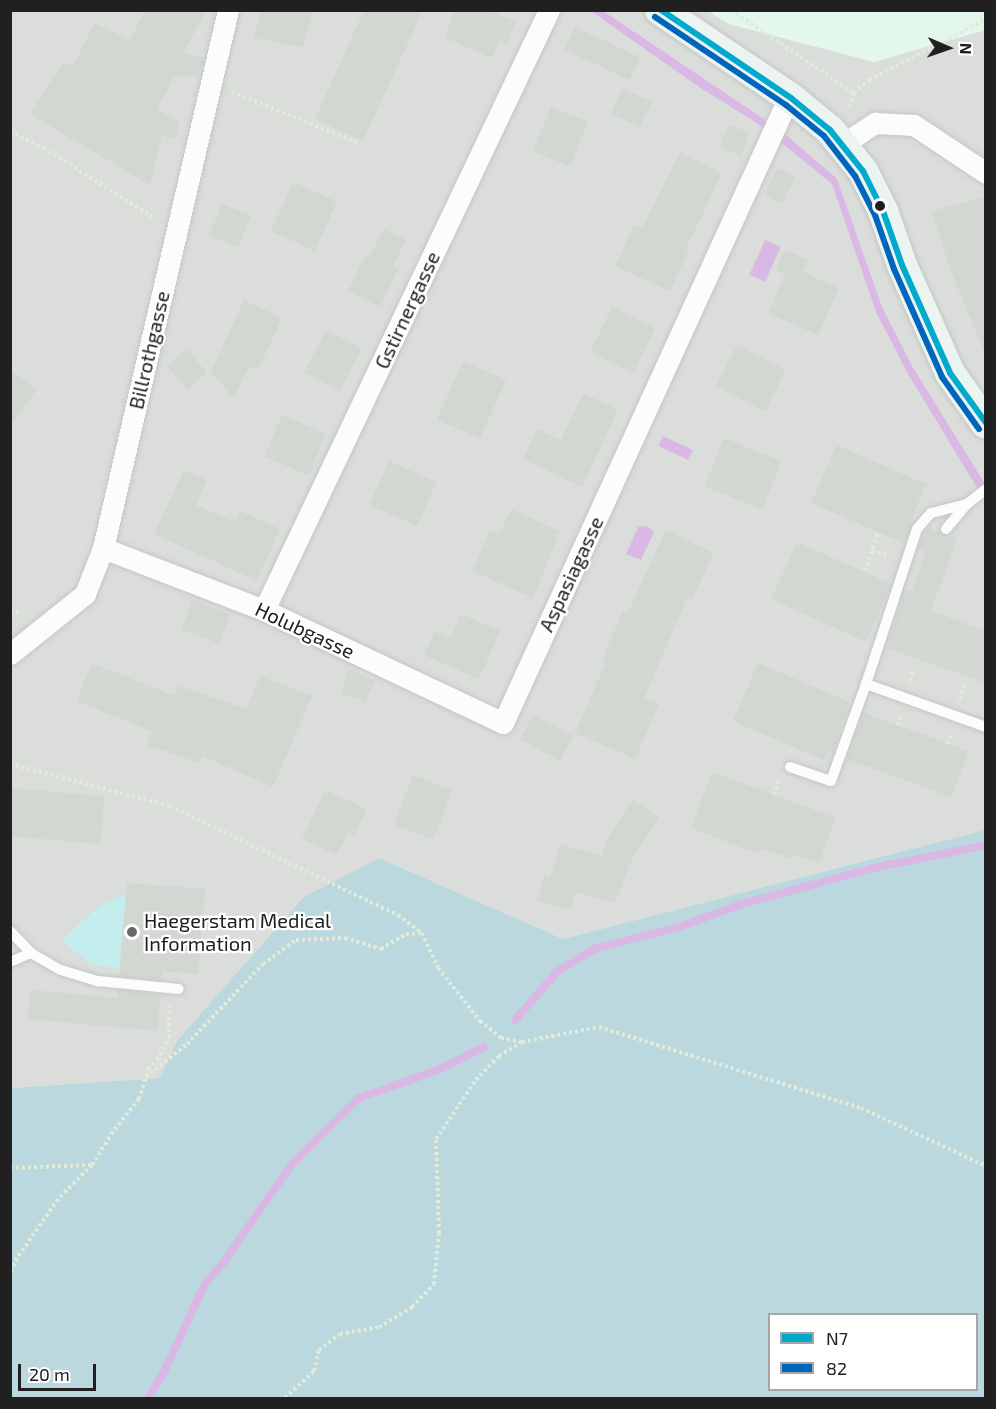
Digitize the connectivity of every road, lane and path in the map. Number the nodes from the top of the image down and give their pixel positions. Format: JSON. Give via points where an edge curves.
{"nodes":[{"id":1,"x":228,"y":10,"type":"edge"},
{"id":2,"x":549,"y":10,"type":"edge"},
{"id":3,"x":660,"y":10,"type":"edge"},
{"id":4,"x":730,"y":10,"type":"edge"},
{"id":5,"x":986,"y":19,"type":"edge"},
{"id":6,"x":212,"y":83,"type":"junction"},
{"id":7,"x":854,"y":93,"type":"junction"},
{"id":8,"x":786,"y":105,"type":"junction"},
{"id":9,"x":844,"y":115,"type":"dead end"},
{"id":10,"x":10,"y":131,"type":"edge"},
{"id":11,"x":359,"y":142,"type":"dead end"},
{"id":12,"x":842,"y":146,"type":"junction"},
{"id":13,"x":986,"y":173,"type":"edge"},
{"id":14,"x":176,"y":230,"type":"junction"},
{"id":15,"x":986,"y":424,"type":"edge"},
{"id":16,"x":986,"y":489,"type":"edge"},
{"id":17,"x":967,"y":504,"type":"junction"},
{"id":18,"x":946,"y":529,"type":"dead end"},
{"id":19,"x":878,"y":532,"type":"dead end"},
{"id":20,"x":103,"y":548,"type":"junction"},
{"id":21,"x":865,"y":571,"type":"dead end"},
{"id":22,"x":264,"y":610,"type":"junction"},
{"id":23,"x":10,"y":654,"type":"edge"},
{"id":24,"x":866,"y":684,"type":"junction"},
{"id":25,"x":503,"y":723,"type":"joint"},
{"id":26,"x":986,"y":727,"type":"edge"},
{"id":27,"x":10,"y":764,"type":"edge"},
{"id":28,"x":790,"y":767,"type":"dead end"},
{"id":29,"x":10,"y":931,"type":"edge"},
{"id":30,"x":422,"y":933,"type":"junction"},
{"id":31,"x":31,"y":953,"type":"junction"},
{"id":32,"x":10,"y":962,"type":"edge"},
{"id":33,"x":177,"y":989,"type":"joint"},
{"id":34,"x":522,"y":1042,"type":"junction"},
{"id":35,"x":146,"y":1077,"type":"junction"},
{"id":36,"x":92,"y":1166,"type":"junction"},
{"id":37,"x":986,"y":1166,"type":"edge"},
{"id":38,"x":10,"y":1168,"type":"edge"},
{"id":39,"x":10,"y":1274,"type":"edge"},
{"id":40,"x":285,"y":1398,"type":"edge"}],
"edges":[{"from":1,"to":6,"type":"street","name":"Billrothgasse"},
{"from":2,"to":22,"type":"street","name":"Gstirnergasse"},
{"from":3,"to":8,"type":"street"},
{"from":4,"to":7,"type":"path"},
{"from":5,"to":7,"type":"path","via":[[869,80]]},
{"from":6,"to":11,"type":"path"},
{"from":6,"to":14,"type":"street","name":"Billrothgasse"},
{"from":7,"to":9,"type":"path"},
{"from":8,"to":12,"type":"street","via":[[830,130]]},
{"from":8,"to":25,"type":"street","name":"Aspasiagasse"},
{"from":10,"to":14,"type":"path"},
{"from":12,"to":13,"type":"street","via":[[875,123],[914,125]]},
{"from":12,"to":15,"type":"street","via":[[863,171],[883,211],[902,265],[950,373]]},
{"from":14,"to":20,"type":"street","name":"Billrothgasse"},
{"from":16,"to":17,"type":"lane"},
{"from":17,"to":18,"type":"lane"},
{"from":17,"to":24,"type":"lane","via":[[931,513],[917,529]]},
{"from":19,"to":21,"type":"path"},
{"from":20,"to":22,"type":"street","name":"Holubgasse"},
{"from":20,"to":23,"type":"street","name":"Billrothgasse","via":[[85,594]]},
{"from":22,"to":25,"type":"street","name":"Holubgasse"},
{"from":24,"to":26,"type":"lane"},
{"from":24,"to":28,"type":"lane","via":[[831,781]]},
{"from":27,"to":30,"type":"path","via":[[170,806],[398,915]]},
{"from":29,"to":31,"type":"lane"},
{"from":30,"to":34,"type":"path","via":[[438,968],[480,1021],[501,1038]]},
{"from":30,"to":35,"type":"path","via":[[406,934],[381,949],[345,938],[296,940],[263,964],[187,1044]]},
{"from":31,"to":32,"type":"lane"},
{"from":31,"to":33,"type":"lane","via":[[61,970],[98,981]]},
{"from":33,"to":35,"type":"path","via":[[168,1014],[169,1038]]},
{"from":34,"to":37,"type":"path","via":[[599,1027],[861,1108]]},
{"from":34,"to":40,"type":"path","via":[[499,1056],[476,1080],[436,1139],[439,1233],[434,1284],[412,1307],[379,1327],[340,1334],[319,1350],[314,1371]]},
{"from":35,"to":36,"type":"path","via":[[139,1099]]},
{"from":36,"to":38,"type":"path"},
{"from":36,"to":39,"type":"path","via":[[58,1199]]}]}
